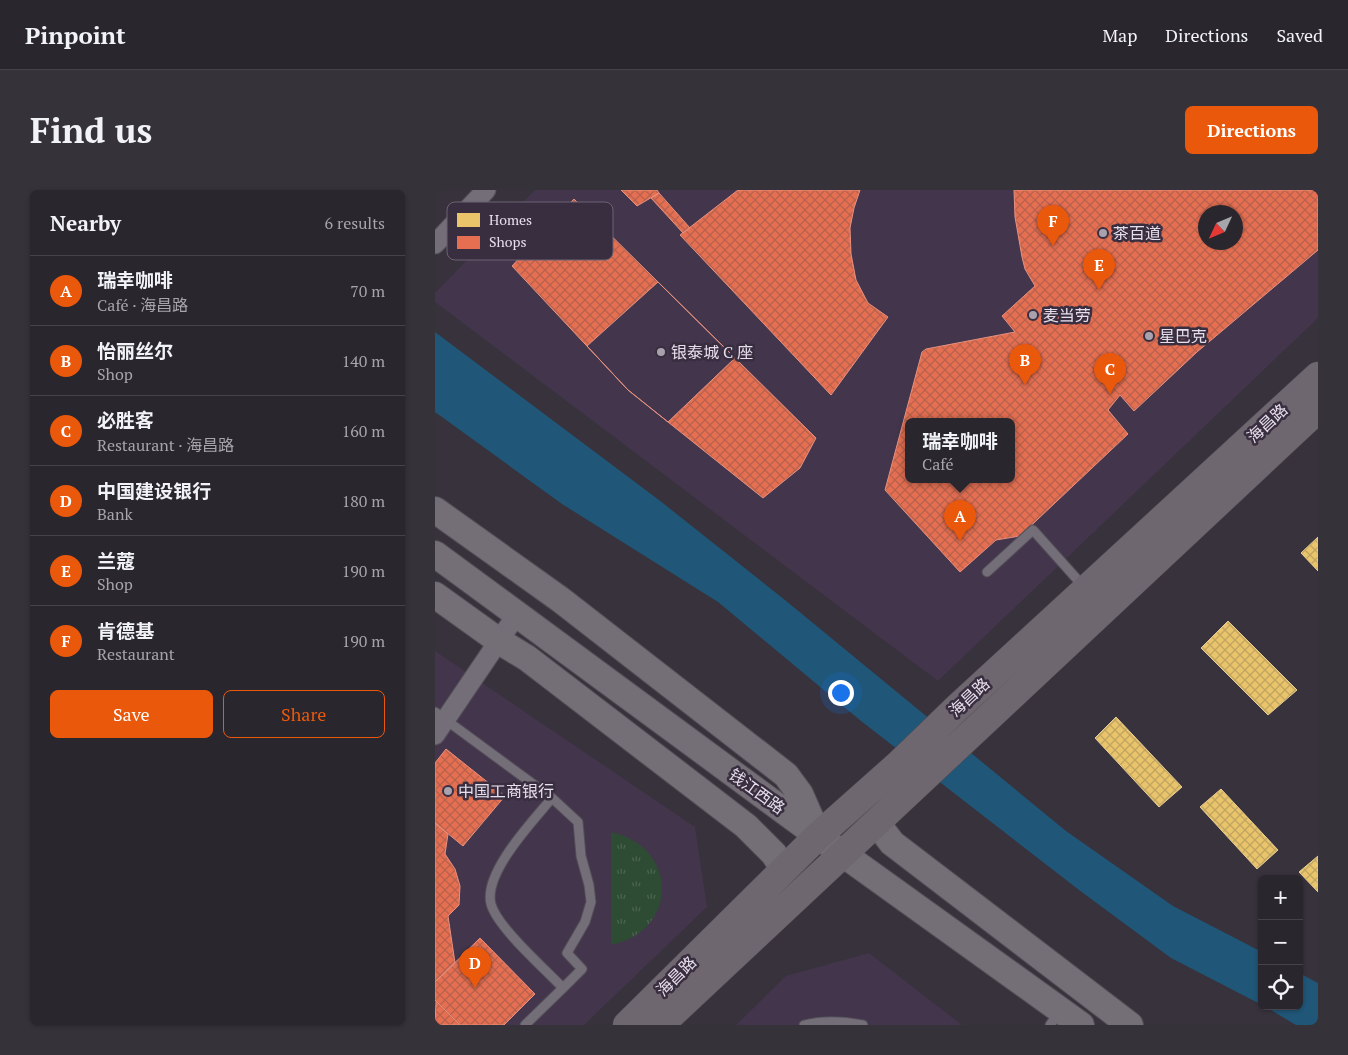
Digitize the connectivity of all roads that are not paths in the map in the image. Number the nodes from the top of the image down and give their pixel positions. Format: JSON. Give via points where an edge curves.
{"nodes":[{"id":1,"x":486,"y":190,"type":"edge"},
{"id":2,"x":475,"y":202,"type":"edge"},
{"id":3,"x":447,"y":232,"type":"edge"},
{"id":4,"x":435,"y":244,"type":"edge"},
{"id":5,"x":1318,"y":376,"type":"edge"},
{"id":6,"x":1318,"y":410,"type":"edge"},
{"id":7,"x":435,"y":510,"type":"edge"},
{"id":8,"x":435,"y":554,"type":"edge"},
{"id":9,"x":987,"y":572,"type":"dead end"},
{"id":10,"x":1086,"y":589,"type":"junction"},
{"id":11,"x":435,"y":594,"type":"edge"},
{"id":12,"x":517,"y":614,"type":"junction"},
{"id":13,"x":499,"y":641,"type":"junction"},
{"id":14,"x":527,"y":658,"type":"junction"},
{"id":15,"x":441,"y":715,"type":"edge"},
{"id":16,"x":435,"y":735,"type":"edge"},
{"id":17,"x":552,"y":798,"type":"junction"},
{"id":18,"x":876,"y":822,"type":"junction"},
{"id":19,"x":818,"y":836,"type":"junction"},
{"id":20,"x":843,"y":852,"type":"junction"},
{"id":21,"x":784,"y":870,"type":"junction"},
{"id":22,"x":563,"y":988,"type":"junction"},
{"id":23,"x":1055,"y":1017,"type":"edge"},
{"id":24,"x":525,"y":1025,"type":"edge"},
{"id":25,"x":627,"y":1025,"type":"edge"},
{"id":26,"x":659,"y":1025,"type":"edge"},
{"id":27,"x":803,"y":1025,"type":"edge"},
{"id":28,"x":863,"y":1025,"type":"edge"},
{"id":29,"x":1081,"y":1025,"type":"edge"},
{"id":30,"x":1130,"y":1025,"type":"edge"}],
"edges":[{"from":1,"to":2,"type":"street"},
{"from":3,"to":4,"type":"street"},
{"from":5,"to":10,"type":"main road","name":"海昌路"},
{"from":6,"to":18,"type":"main road","name":"海昌路"},
{"from":7,"to":19,"type":"main road","via":[[561,600],[786,775],[800,794]]},
{"from":8,"to":12,"type":"main road","name":"钱江西路"},
{"from":9,"to":10,"type":"lane","via":[[1033,530]]},
{"from":10,"to":19,"type":"main road","name":"海昌路"},
{"from":11,"to":13,"type":"main road"},
{"from":12,"to":13,"type":"street"},
{"from":12,"to":14,"type":"main road","via":[[516,637]]},
{"from":12,"to":19,"type":"main road","name":"钱江西路"},
{"from":13,"to":14,"type":"main road"},
{"from":13,"to":15,"type":"street"},
{"from":14,"to":21,"type":"main road","via":[[746,826],[774,854]]},
{"from":15,"to":16,"type":"street"},
{"from":15,"to":17,"type":"lane"},
{"from":17,"to":22,"type":"lane","via":[[578,822],[591,902],[585,922],[567,953],[582,969]]},
{"from":17,"to":22,"type":"lane","via":[[497,871],[491,887],[491,904],[497,918]]},
{"from":18,"to":20,"type":"main road","name":"海昌路"},
{"from":18,"to":30,"type":"main road","via":[[892,843]]},
{"from":19,"to":20,"type":"main road","name":"钱江西路"},
{"from":19,"to":21,"type":"main road","name":"海昌路"},
{"from":20,"to":23,"type":"main road","name":"钱江西路"},
{"from":20,"to":26,"type":"main road","name":"海昌路"},
{"from":21,"to":25,"type":"main road","name":"海昌路"},
{"from":22,"to":24,"type":"lane"},
{"from":23,"to":29,"type":"main road","name":"钱江西路"},
{"from":27,"to":28,"type":"lane","via":[[838,1021]]}]}
